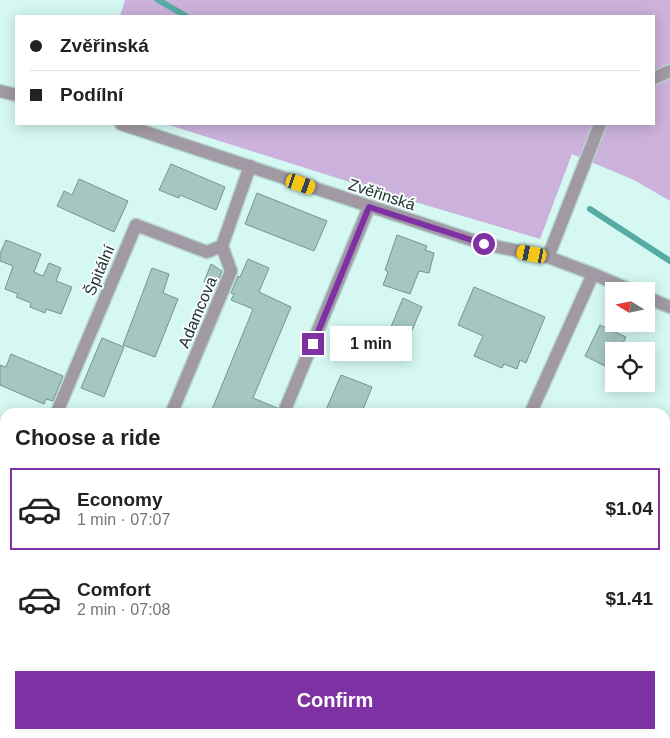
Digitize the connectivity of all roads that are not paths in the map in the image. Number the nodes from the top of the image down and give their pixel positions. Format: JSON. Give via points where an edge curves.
{"nodes":[{"id":1,"x":670,"y":71,"type":"edge"},
{"id":2,"x":655,"y":78,"type":"edge"},
{"id":3,"x":0,"y":91,"type":"edge"},
{"id":4,"x":15,"y":95,"type":"edge"},
{"id":5,"x":124,"y":125,"type":"edge"},
{"id":6,"x":600,"y":125,"type":"edge"},
{"id":7,"x":250,"y":166,"type":"junction"},
{"id":8,"x":369,"y":207,"type":"junction"},
{"id":9,"x":222,"y":246,"type":"junction"},
{"id":10,"x":548,"y":257,"type":"junction"},
{"id":11,"x":594,"y":274,"type":"junction"},
{"id":12,"x":613,"y":282,"type":"edge"},
{"id":13,"x":655,"y":301,"type":"edge"},
{"id":14,"x":670,"y":307,"type":"edge"},
{"id":15,"x":59,"y":408,"type":"edge"},
{"id":16,"x":174,"y":408,"type":"edge"},
{"id":17,"x":286,"y":408,"type":"edge"},
{"id":18,"x":533,"y":408,"type":"edge"}],
"edges":[{"from":1,"to":2,"type":"street"},
{"from":3,"to":4,"type":"street"},
{"from":5,"to":7,"type":"street","name":"Zvěřinská"},
{"from":6,"to":10,"type":"street"},
{"from":7,"to":8,"type":"street","name":"Zvěřinská"},
{"from":7,"to":9,"type":"street"},
{"from":8,"to":10,"type":"street","name":"Zvěřinská","via":[[484,244]]},
{"from":8,"to":17,"type":"street"},
{"from":9,"to":15,"type":"street","name":"Špitální","via":[[207,252],[136,225]]},
{"from":9,"to":16,"type":"street","name":"Adamcova","via":[[231,271]]},
{"from":10,"to":11,"type":"street","name":"Zvěřinská"},
{"from":11,"to":12,"type":"street","name":"Zvěřinská"},
{"from":11,"to":18,"type":"street"},
{"from":13,"to":14,"type":"street"}]}
